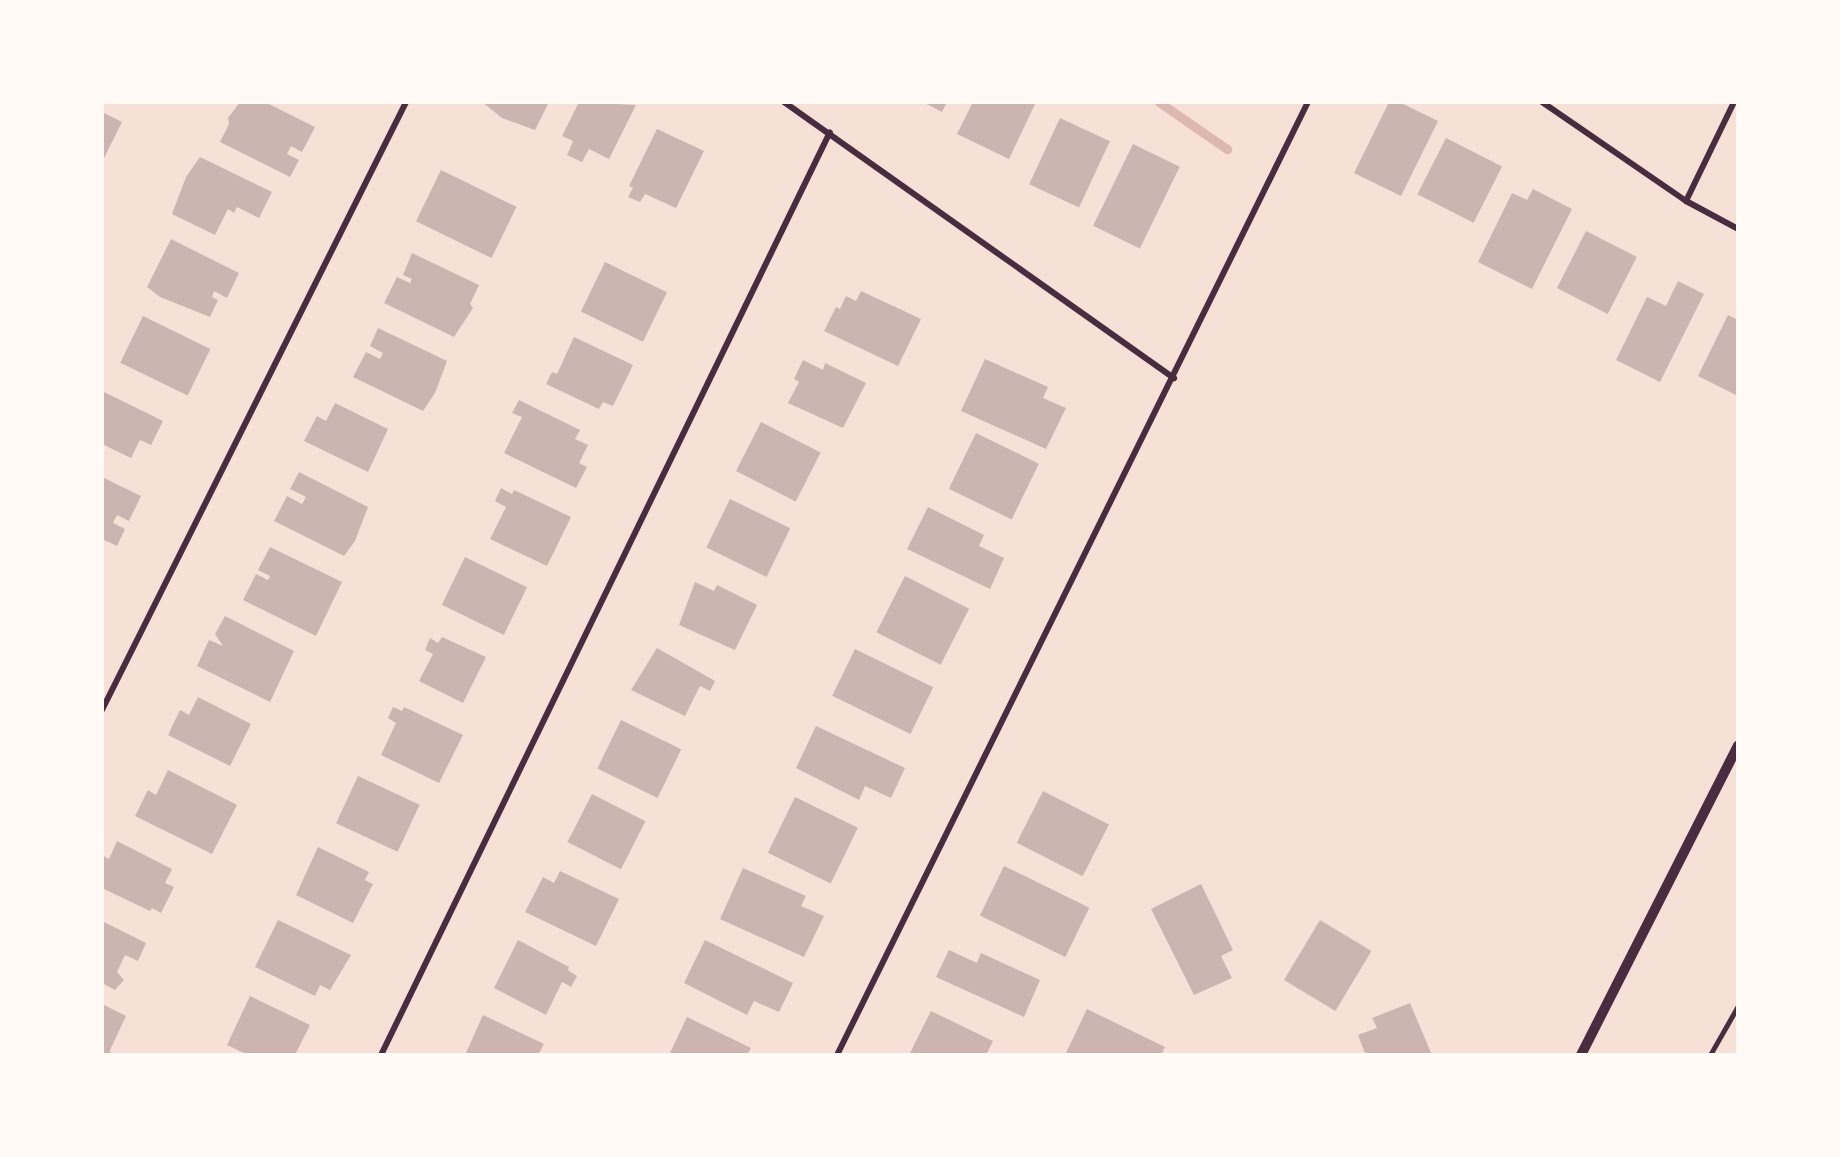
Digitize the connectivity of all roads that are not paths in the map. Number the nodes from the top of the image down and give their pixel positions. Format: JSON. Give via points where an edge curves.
{"nodes":[{"id":1,"x":406,"y":102,"type":"edge"},
{"id":2,"x":784,"y":102,"type":"edge"},
{"id":3,"x":1308,"y":102,"type":"edge"},
{"id":4,"x":1542,"y":102,"type":"edge"},
{"id":5,"x":1734,"y":102,"type":"edge"},
{"id":6,"x":830,"y":132,"type":"junction"},
{"id":7,"x":1686,"y":201,"type":"junction"},
{"id":8,"x":1738,"y":229,"type":"edge"},
{"id":9,"x":1174,"y":378,"type":"junction"},
{"id":10,"x":102,"y":710,"type":"edge"},
{"id":11,"x":1738,"y":745,"type":"edge"},
{"id":12,"x":1738,"y":1006,"type":"edge"},
{"id":13,"x":381,"y":1055,"type":"edge"},
{"id":14,"x":837,"y":1055,"type":"edge"},
{"id":15,"x":1581,"y":1055,"type":"edge"},
{"id":16,"x":1710,"y":1055,"type":"edge"}],
"edges":[{"from":1,"to":10,"type":"street"},
{"from":2,"to":6,"type":"street"},
{"from":3,"to":9,"type":"street"},
{"from":4,"to":7,"type":"street"},
{"from":5,"to":7,"type":"street"},
{"from":6,"to":9,"type":"street"},
{"from":6,"to":13,"type":"street"},
{"from":7,"to":8,"type":"street"},
{"from":9,"to":14,"type":"street"},
{"from":11,"to":15,"type":"street"},
{"from":12,"to":16,"type":"lane"}]}
